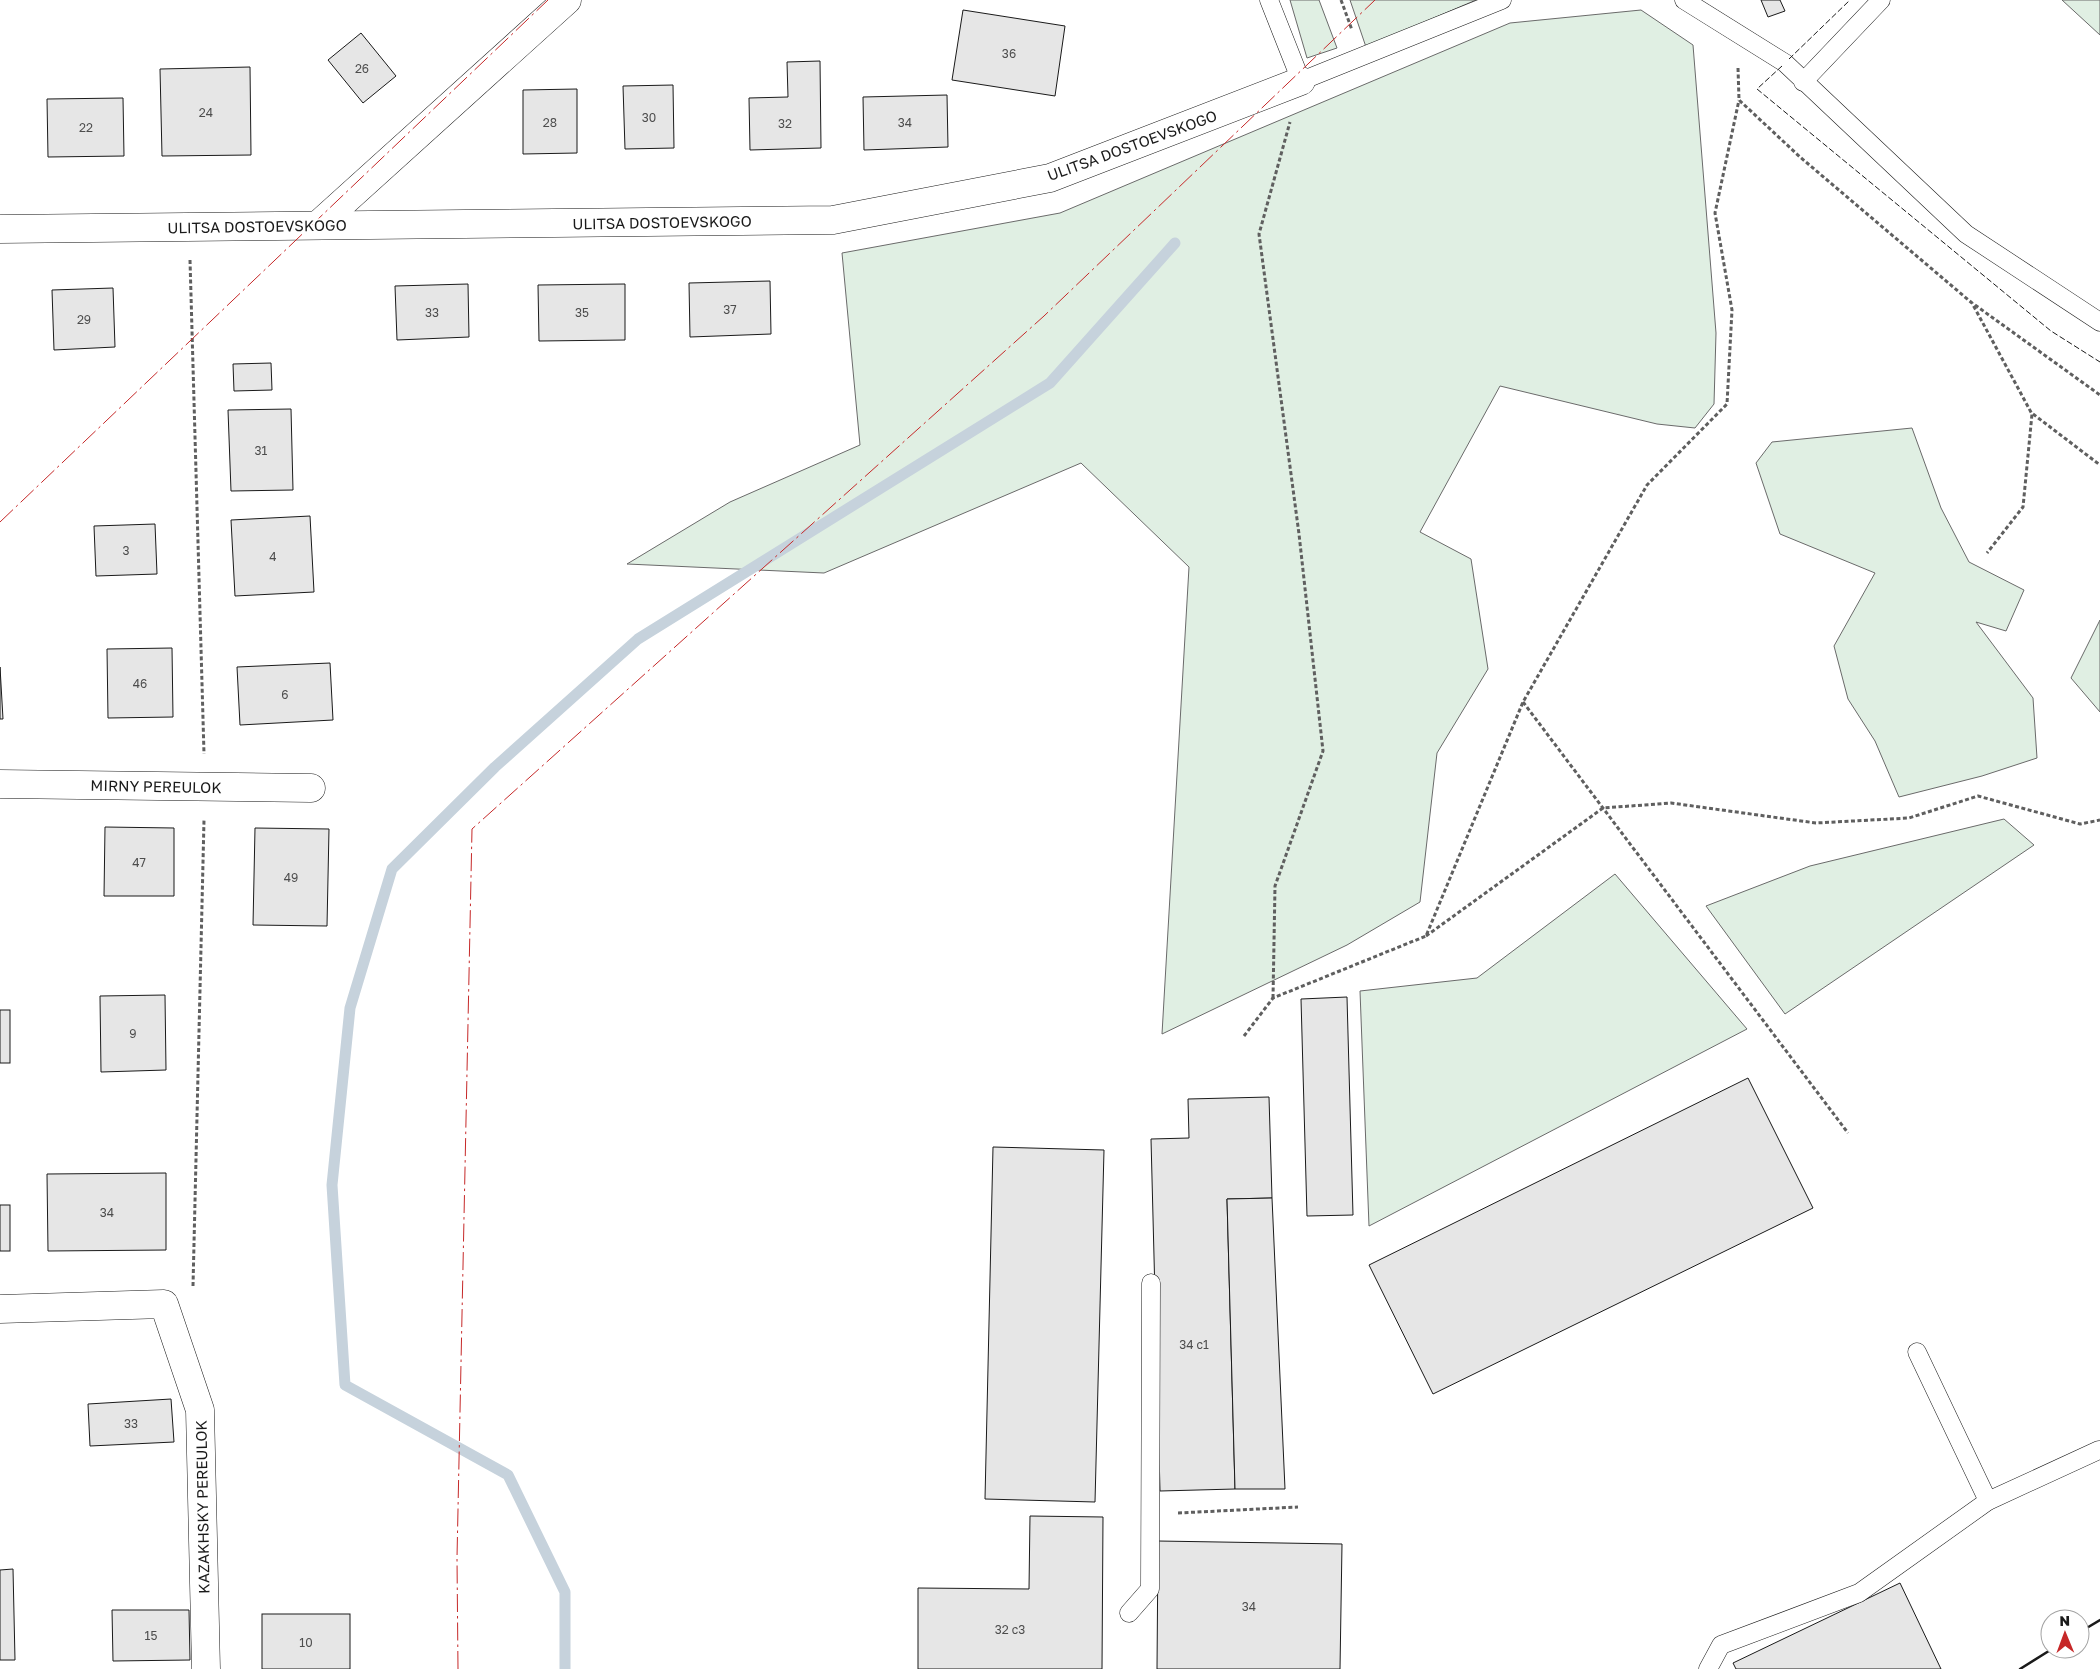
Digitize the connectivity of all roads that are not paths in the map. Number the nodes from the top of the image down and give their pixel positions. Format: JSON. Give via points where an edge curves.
{"nodes":[{"id":1,"x":567,"y":0,"type":"edge"},
{"id":2,"x":1269,"y":0,"type":"edge"},
{"id":3,"x":1502,"y":0,"type":"edge"},
{"id":4,"x":1684,"y":0,"type":"edge"},
{"id":5,"x":1881,"y":0,"type":"edge"},
{"id":6,"x":1301,"y":81,"type":"junction"},
{"id":7,"x":1803,"y":82,"type":"junction"},
{"id":8,"x":318,"y":225,"type":"junction"},
{"id":9,"x":0,"y":229,"type":"edge"},
{"id":10,"x":2100,"y":322,"type":"edge"},
{"id":11,"x":0,"y":784,"type":"edge"},
{"id":12,"x":311,"y":788,"type":"dead end"},
{"id":13,"x":1151,"y":1283,"type":"dead end"},
{"id":14,"x":0,"y":1309,"type":"edge"},
{"id":15,"x":1917,"y":1352,"type":"dead end"},
{"id":16,"x":2099,"y":1450,"type":"edge"},
{"id":17,"x":1988,"y":1501,"type":"junction"},
{"id":18,"x":1129,"y":1614,"type":"dead end"},
{"id":19,"x":206,"y":1669,"type":"edge"},
{"id":20,"x":1708,"y":1669,"type":"edge"}],
"edges":[{"from":1,"to":8,"type":"street"},
{"from":2,"to":6,"type":"lane"},
{"from":3,"to":6,"type":"lane"},
{"from":4,"to":7,"type":"lane","via":[[1785,63]]},
{"from":5,"to":7,"type":"lane"},
{"from":6,"to":8,"type":"street","name":"ULITSA DOSTOEVSKOGO","via":[[1050,178],[833,220]]},
{"from":7,"to":10,"type":"lane","via":[[1966,234]]},
{"from":8,"to":9,"type":"street","name":"ULITSA DOSTOEVSKOGO"},
{"from":11,"to":12,"type":"street","name":"MIRNY PEREULOK"},
{"from":13,"to":18,"type":"lane","via":[[1150,1589]]},
{"from":14,"to":19,"type":"street","name":"KAZAKHSKY PEREULOK","via":[[164,1304],[200,1410]]},
{"from":15,"to":17,"type":"lane"},
{"from":16,"to":17,"type":"lane"},
{"from":17,"to":20,"type":"lane","via":[[1859,1593],[1720,1645]]}]}
